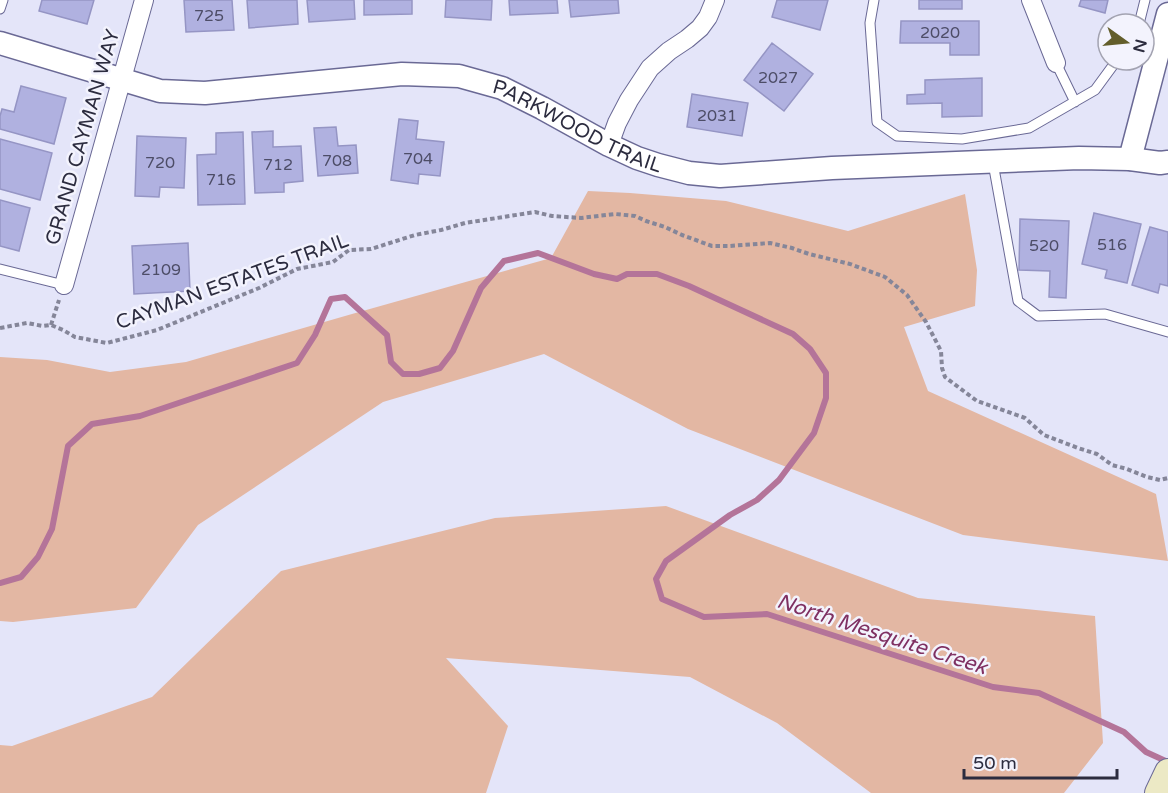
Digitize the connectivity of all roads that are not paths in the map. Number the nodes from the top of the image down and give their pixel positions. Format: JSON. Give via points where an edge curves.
{"nodes":[{"id":1,"x":3,"y":0,"type":"edge"},
{"id":2,"x":144,"y":0,"type":"edge"},
{"id":3,"x":715,"y":0,"type":"edge"},
{"id":4,"x":874,"y":0,"type":"edge"},
{"id":5,"x":1031,"y":0,"type":"edge"},
{"id":6,"x":0,"y":9,"type":"edge"},
{"id":7,"x":1168,"y":15,"type":"edge"},
{"id":8,"x":0,"y":43,"type":"edge"},
{"id":9,"x":1056,"y":63,"type":"joint"},
{"id":10,"x":1108,"y":72,"type":"edge"},
{"id":11,"x":121,"y":80,"type":"junction"},
{"id":12,"x":1075,"y":102,"type":"junction"},
{"id":13,"x":609,"y":145,"type":"junction"},
{"id":14,"x":1130,"y":159,"type":"junction"},
{"id":15,"x":993,"y":161,"type":"junction"},
{"id":16,"x":1165,"y":165,"type":"edge"},
{"id":17,"x":0,"y":268,"type":"edge"},
{"id":18,"x":64,"y":285,"type":"joint"},
{"id":19,"x":1168,"y":332,"type":"edge"},
{"id":20,"x":1168,"y":772,"type":"edge"},
{"id":21,"x":1158,"y":793,"type":"edge"}],
"edges":[{"from":1,"to":6,"type":"lane"},
{"from":2,"to":11,"type":"street","name":"GRAND CAYMAN WAY"},
{"from":3,"to":13,"type":"street","via":[[700,28],[650,68],[628,100]]},
{"from":4,"to":12,"type":"lane","via":[[870,23],[877,122],[897,136],[962,139],[1029,128]]},
{"from":5,"to":9,"type":"street"},
{"from":7,"to":14,"type":"street"},
{"from":8,"to":11,"type":"street","name":"PARKWOOD TRAIL"},
{"from":9,"to":12,"type":"lane"},
{"from":10,"to":12,"type":"lane","via":[[1095,90]]},
{"from":11,"to":13,"type":"street","name":"PARKWOOD TRAIL","via":[[160,91],[205,93],[402,74],[459,76],[502,88]]},
{"from":11,"to":18,"type":"street","name":"GRAND CAYMAN WAY"},
{"from":13,"to":15,"type":"street","name":"PARKWOOD TRAIL","via":[[658,165],[720,176]]},
{"from":14,"to":15,"type":"street","name":"PARKWOOD TRAIL"},
{"from":14,"to":16,"type":"street","name":"PARKWOOD TRAIL"},
{"from":15,"to":19,"type":"lane","via":[[1018,301],[1038,316],[1105,314]]},
{"from":17,"to":18,"type":"lane"},
{"from":20,"to":21,"type":"main road"}]}
